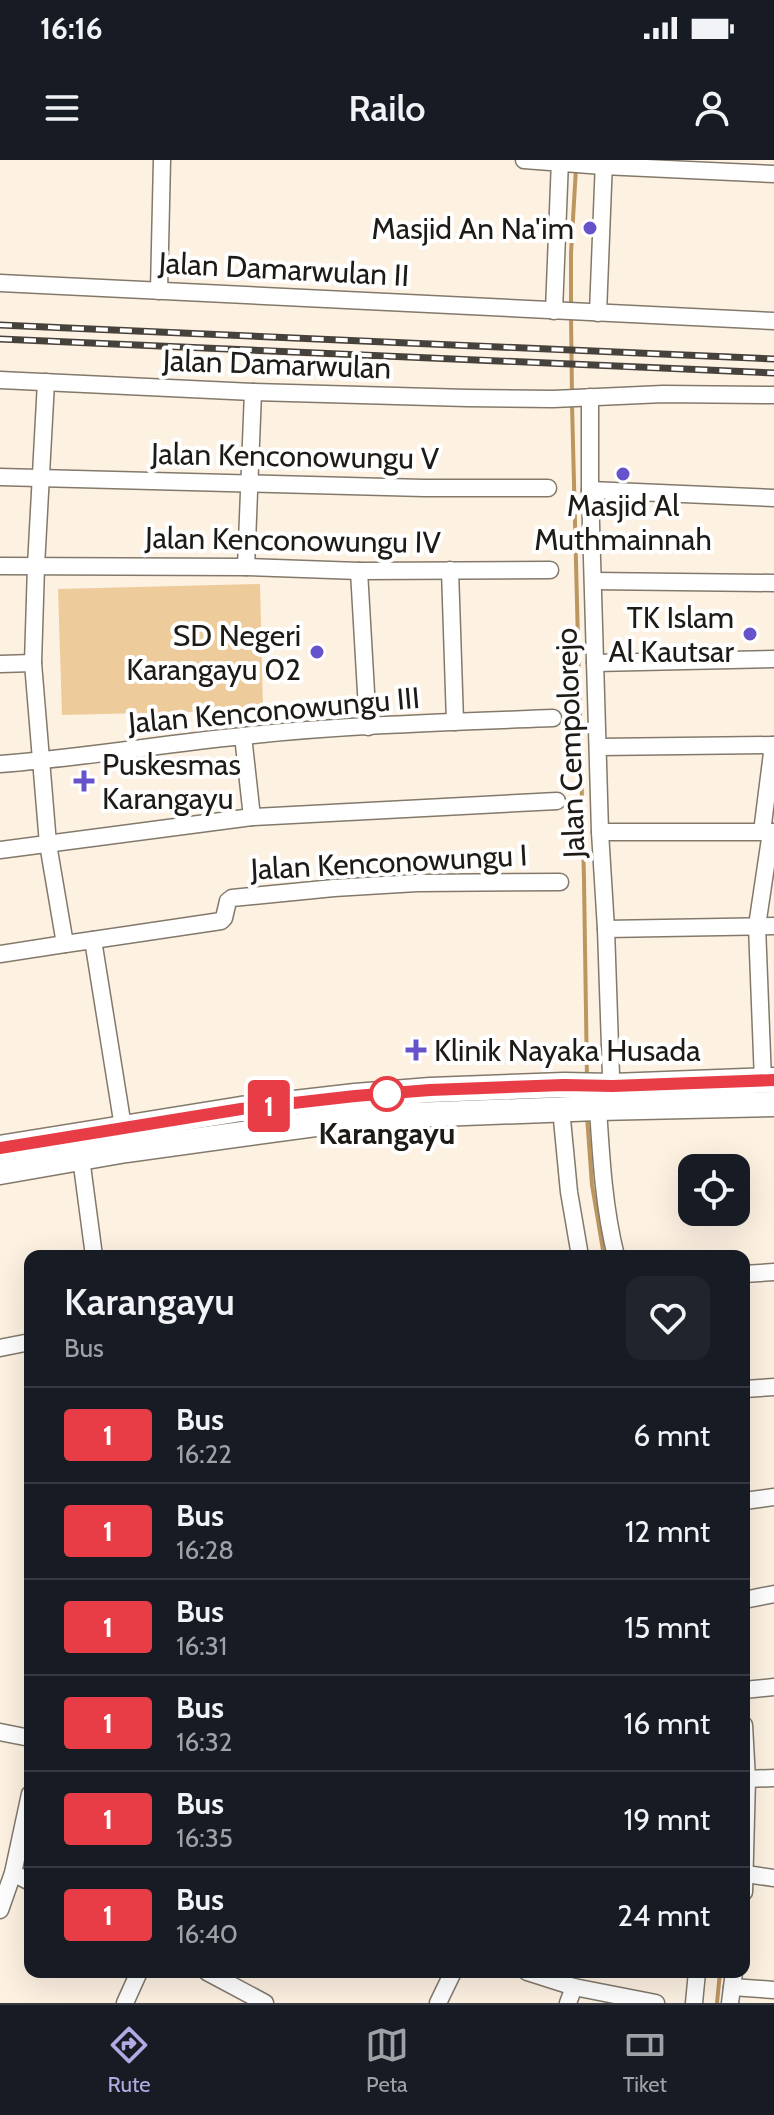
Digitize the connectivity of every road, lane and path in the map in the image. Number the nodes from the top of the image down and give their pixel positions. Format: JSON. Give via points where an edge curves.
{"nodes":[{"id":1,"x":162,"y":160,"type":"edge"},
{"id":2,"x":524,"y":160,"type":"edge"},
{"id":3,"x":563,"y":161,"type":"edge"},
{"id":4,"x":598,"y":163,"type":"edge"},
{"id":5,"x":774,"y":174,"type":"edge"},
{"id":6,"x":0,"y":283,"type":"edge"},
{"id":7,"x":159,"y":291,"type":"junction"},
{"id":8,"x":566,"y":312,"type":"junction"},
{"id":9,"x":598,"y":313,"type":"junction"},
{"id":10,"x":774,"y":321,"type":"edge"},
{"id":11,"x":0,"y":380,"type":"edge"},
{"id":12,"x":46,"y":382,"type":"junction"},
{"id":13,"x":253,"y":392,"type":"junction"},
{"id":14,"x":774,"y":395,"type":"edge"},
{"id":15,"x":587,"y":398,"type":"junction"},
{"id":16,"x":0,"y":477,"type":"edge"},
{"id":17,"x":40,"y":478,"type":"junction"},
{"id":18,"x":249,"y":484,"type":"junction"},
{"id":19,"x":548,"y":488,"type":"dead end"},
{"id":20,"x":590,"y":490,"type":"junction"},
{"id":21,"x":774,"y":498,"type":"edge"},
{"id":22,"x":0,"y":566,"type":"edge"},
{"id":23,"x":36,"y":566,"type":"junction"},
{"id":24,"x":246,"y":567,"type":"junction"},
{"id":25,"x":450,"y":570,"type":"junction"},
{"id":26,"x":550,"y":570,"type":"dead end"},
{"id":27,"x":359,"y":571,"type":"junction"},
{"id":28,"x":774,"y":578,"type":"edge"},
{"id":29,"x":593,"y":581,"type":"junction"},
{"id":30,"x":774,"y":659,"type":"edge"},
{"id":31,"x":33,"y":663,"type":"junction"},
{"id":32,"x":595,"y":663,"type":"junction"},
{"id":33,"x":0,"y":664,"type":"edge"},
{"id":34,"x":553,"y":718,"type":"dead end"},
{"id":35,"x":455,"y":722,"type":"junction"},
{"id":36,"x":368,"y":727,"type":"junction"},
{"id":37,"x":243,"y":736,"type":"junction"},
{"id":38,"x":773,"y":745,"type":"edge"},
{"id":39,"x":598,"y":747,"type":"junction"},
{"id":40,"x":41,"y":761,"type":"junction"},
{"id":41,"x":0,"y":764,"type":"edge"},
{"id":42,"x":557,"y":801,"type":"dead end"},
{"id":43,"x":252,"y":817,"type":"junction"},
{"id":44,"x":600,"y":832,"type":"junction"},
{"id":45,"x":769,"y":832,"type":"edge"},
{"id":46,"x":48,"y":844,"type":"junction"},
{"id":47,"x":0,"y":850,"type":"edge"},
{"id":48,"x":560,"y":882,"type":"dead end"},
{"id":49,"x":766,"y":926,"type":"edge"},
{"id":50,"x":606,"y":929,"type":"junction"},
{"id":51,"x":93,"y":940,"type":"junction"},
{"id":52,"x":65,"y":944,"type":"junction"},
{"id":53,"x":0,"y":954,"type":"edge"},
{"id":54,"x":769,"y":1080,"type":"edge"},
{"id":55,"x":603,"y":1097,"type":"junction"},
{"id":56,"x":774,"y":1104,"type":"edge"},
{"id":57,"x":564,"y":1109,"type":"junction"},
{"id":58,"x":123,"y":1127,"type":"junction"},
{"id":59,"x":0,"y":1148,"type":"edge"},
{"id":60,"x":81,"y":1158,"type":"junction"},
{"id":61,"x":0,"y":1172,"type":"edge"},
{"id":62,"x":93,"y":1250,"type":"edge"},
{"id":63,"x":579,"y":1250,"type":"edge"},
{"id":64,"x":614,"y":1250,"type":"edge"},
{"id":65,"x":774,"y":1272,"type":"edge"},
{"id":66,"x":750,"y":1274,"type":"edge"},
{"id":67,"x":24,"y":1343,"type":"edge"},
{"id":68,"x":0,"y":1348,"type":"edge"},
{"id":69,"x":774,"y":1387,"type":"edge"},
{"id":70,"x":750,"y":1389,"type":"edge"},
{"id":71,"x":774,"y":1497,"type":"edge"},
{"id":72,"x":750,"y":1500,"type":"edge"},
{"id":73,"x":774,"y":1594,"type":"edge"},
{"id":74,"x":750,"y":1599,"type":"edge"},
{"id":75,"x":774,"y":1687,"type":"edge"},
{"id":76,"x":750,"y":1689,"type":"edge"},
{"id":77,"x":0,"y":1732,"type":"edge"},
{"id":78,"x":24,"y":1737,"type":"edge"},
{"id":79,"x":774,"y":1778,"type":"edge"},
{"id":80,"x":750,"y":1779,"type":"edge"},
{"id":81,"x":24,"y":1822,"type":"edge"},
{"id":82,"x":13,"y":1873,"type":"junction"},
{"id":83,"x":750,"y":1875,"type":"edge"},
{"id":84,"x":774,"y":1878,"type":"edge"},
{"id":85,"x":24,"y":1879,"type":"edge"},
{"id":86,"x":0,"y":1910,"type":"edge"},
{"id":87,"x":136,"y":1978,"type":"edge"},
{"id":88,"x":447,"y":1978,"type":"edge"},
{"id":89,"x":538,"y":1978,"type":"edge"},
{"id":90,"x":696,"y":1978,"type":"edge"},
{"id":91,"x":239,"y":1979,"type":"edge"},
{"id":92,"x":732,"y":1987,"type":"edge"},
{"id":93,"x":774,"y":1990,"type":"edge"},
{"id":94,"x":571,"y":1995,"type":"edge"},
{"id":95,"x":125,"y":2003,"type":"edge"},
{"id":96,"x":265,"y":2003,"type":"edge"},
{"id":97,"x":438,"y":2003,"type":"edge"},
{"id":98,"x":656,"y":2003,"type":"edge"},
{"id":99,"x":694,"y":2003,"type":"edge"}],
"edges":[{"from":1,"to":7,"type":"street"},
{"from":2,"to":3,"type":"street"},
{"from":3,"to":4,"type":"street"},
{"from":3,"to":8,"type":"street"},
{"from":4,"to":5,"type":"street"},
{"from":4,"to":9,"type":"street"},
{"from":6,"to":7,"type":"street","name":"Jalan Damarwulan II"},
{"from":7,"to":8,"type":"street","name":"Jalan Damarwulan II"},
{"from":8,"to":9,"type":"street","name":"Jalan Damarwulan II"},
{"from":9,"to":10,"type":"street","name":"Jalan Damarwulan II"},
{"from":11,"to":12,"type":"street","name":"Jalan Damarwulan"},
{"from":12,"to":13,"type":"street","name":"Jalan Damarwulan"},
{"from":12,"to":17,"type":"street"},
{"from":13,"to":15,"type":"street","name":"Jalan Damarwulan"},
{"from":13,"to":18,"type":"street"},
{"from":14,"to":15,"type":"street","name":"Jalan Damarwulan"},
{"from":15,"to":20,"type":"street","name":"Jalan Cempolorejo"},
{"from":16,"to":17,"type":"street","name":"Jalan Kenconowungu V"},
{"from":17,"to":18,"type":"street","name":"Jalan Kenconowungu V"},
{"from":17,"to":23,"type":"street"},
{"from":18,"to":19,"type":"street","name":"Jalan Kenconowungu V"},
{"from":18,"to":24,"type":"street"},
{"from":20,"to":21,"type":"street"},
{"from":20,"to":29,"type":"street","name":"Jalan Cempolorejo"},
{"from":22,"to":23,"type":"street"},
{"from":23,"to":24,"type":"street","name":"Jalan Kenconowungu IV"},
{"from":23,"to":31,"type":"street"},
{"from":24,"to":27,"type":"street","name":"Jalan Kenconowungu IV"},
{"from":25,"to":26,"type":"street","name":"Jalan Kenconowungu IV"},
{"from":25,"to":27,"type":"street","name":"Jalan Kenconowungu IV"},
{"from":25,"to":35,"type":"street"},
{"from":27,"to":36,"type":"street"},
{"from":28,"to":29,"type":"street"},
{"from":29,"to":32,"type":"street","name":"Jalan Cempolorejo"},
{"from":30,"to":32,"type":"street"},
{"from":31,"to":33,"type":"street"},
{"from":31,"to":40,"type":"street"},
{"from":32,"to":39,"type":"street","name":"Jalan Cempolorejo"},
{"from":34,"to":35,"type":"street","name":"Jalan Kenconowungu III"},
{"from":35,"to":36,"type":"street","name":"Jalan Kenconowungu III"},
{"from":36,"to":37,"type":"street","name":"Jalan Kenconowungu III"},
{"from":37,"to":40,"type":"street","name":"Jalan Kenconowungu III"},
{"from":37,"to":43,"type":"street"},
{"from":38,"to":39,"type":"street"},
{"from":38,"to":45,"type":"street"},
{"from":39,"to":44,"type":"street","name":"Jalan Cempolorejo"},
{"from":40,"to":41,"type":"street","name":"Jalan Kenconowungu III"},
{"from":40,"to":46,"type":"street"},
{"from":42,"to":43,"type":"street"},
{"from":43,"to":46,"type":"street"},
{"from":44,"to":45,"type":"street"},
{"from":44,"to":50,"type":"street","name":"Jalan Cempolorejo"},
{"from":45,"to":49,"type":"street"},
{"from":46,"to":47,"type":"street"},
{"from":46,"to":52,"type":"street"},
{"from":48,"to":51,"type":"street","name":"Jalan Kenconowungu I","via":[[417,883],[232,898],[221,921]]},
{"from":49,"to":50,"type":"street"},
{"from":49,"to":54,"type":"street"},
{"from":50,"to":55,"type":"street","name":"Jalan Cempolorejo","via":[[611,1076]]},
{"from":51,"to":52,"type":"street"},
{"from":51,"to":58,"type":"street"},
{"from":52,"to":53,"type":"street"},
{"from":54,"to":55,"type":"highway"},
{"from":55,"to":56,"type":"highway"},
{"from":55,"to":57,"type":"highway"},
{"from":55,"to":58,"type":"highway","via":[[573,1084],[430,1090]]},
{"from":55,"to":64,"type":"street","name":"Jalan Cempolorejo","via":[[605,1190]]},
{"from":57,"to":60,"type":"highway","via":[[345,1120]]},
{"from":57,"to":63,"type":"street"},
{"from":58,"to":59,"type":"highway"},
{"from":60,"to":61,"type":"highway"},
{"from":60,"to":62,"type":"street"},
{"from":65,"to":66,"type":"street"},
{"from":67,"to":68,"type":"street"},
{"from":69,"to":70,"type":"street"},
{"from":71,"to":72,"type":"street"},
{"from":73,"to":74,"type":"street"},
{"from":75,"to":76,"type":"street"},
{"from":77,"to":78,"type":"street"},
{"from":79,"to":80,"type":"street"},
{"from":81,"to":82,"type":"street"},
{"from":82,"to":85,"type":"street"},
{"from":82,"to":86,"type":"street"},
{"from":83,"to":84,"type":"street"},
{"from":87,"to":95,"type":"street"},
{"from":88,"to":97,"type":"street"},
{"from":89,"to":94,"type":"street"},
{"from":90,"to":99,"type":"street"},
{"from":91,"to":96,"type":"street"},
{"from":92,"to":93,"type":"street"},
{"from":94,"to":98,"type":"street"}]}
